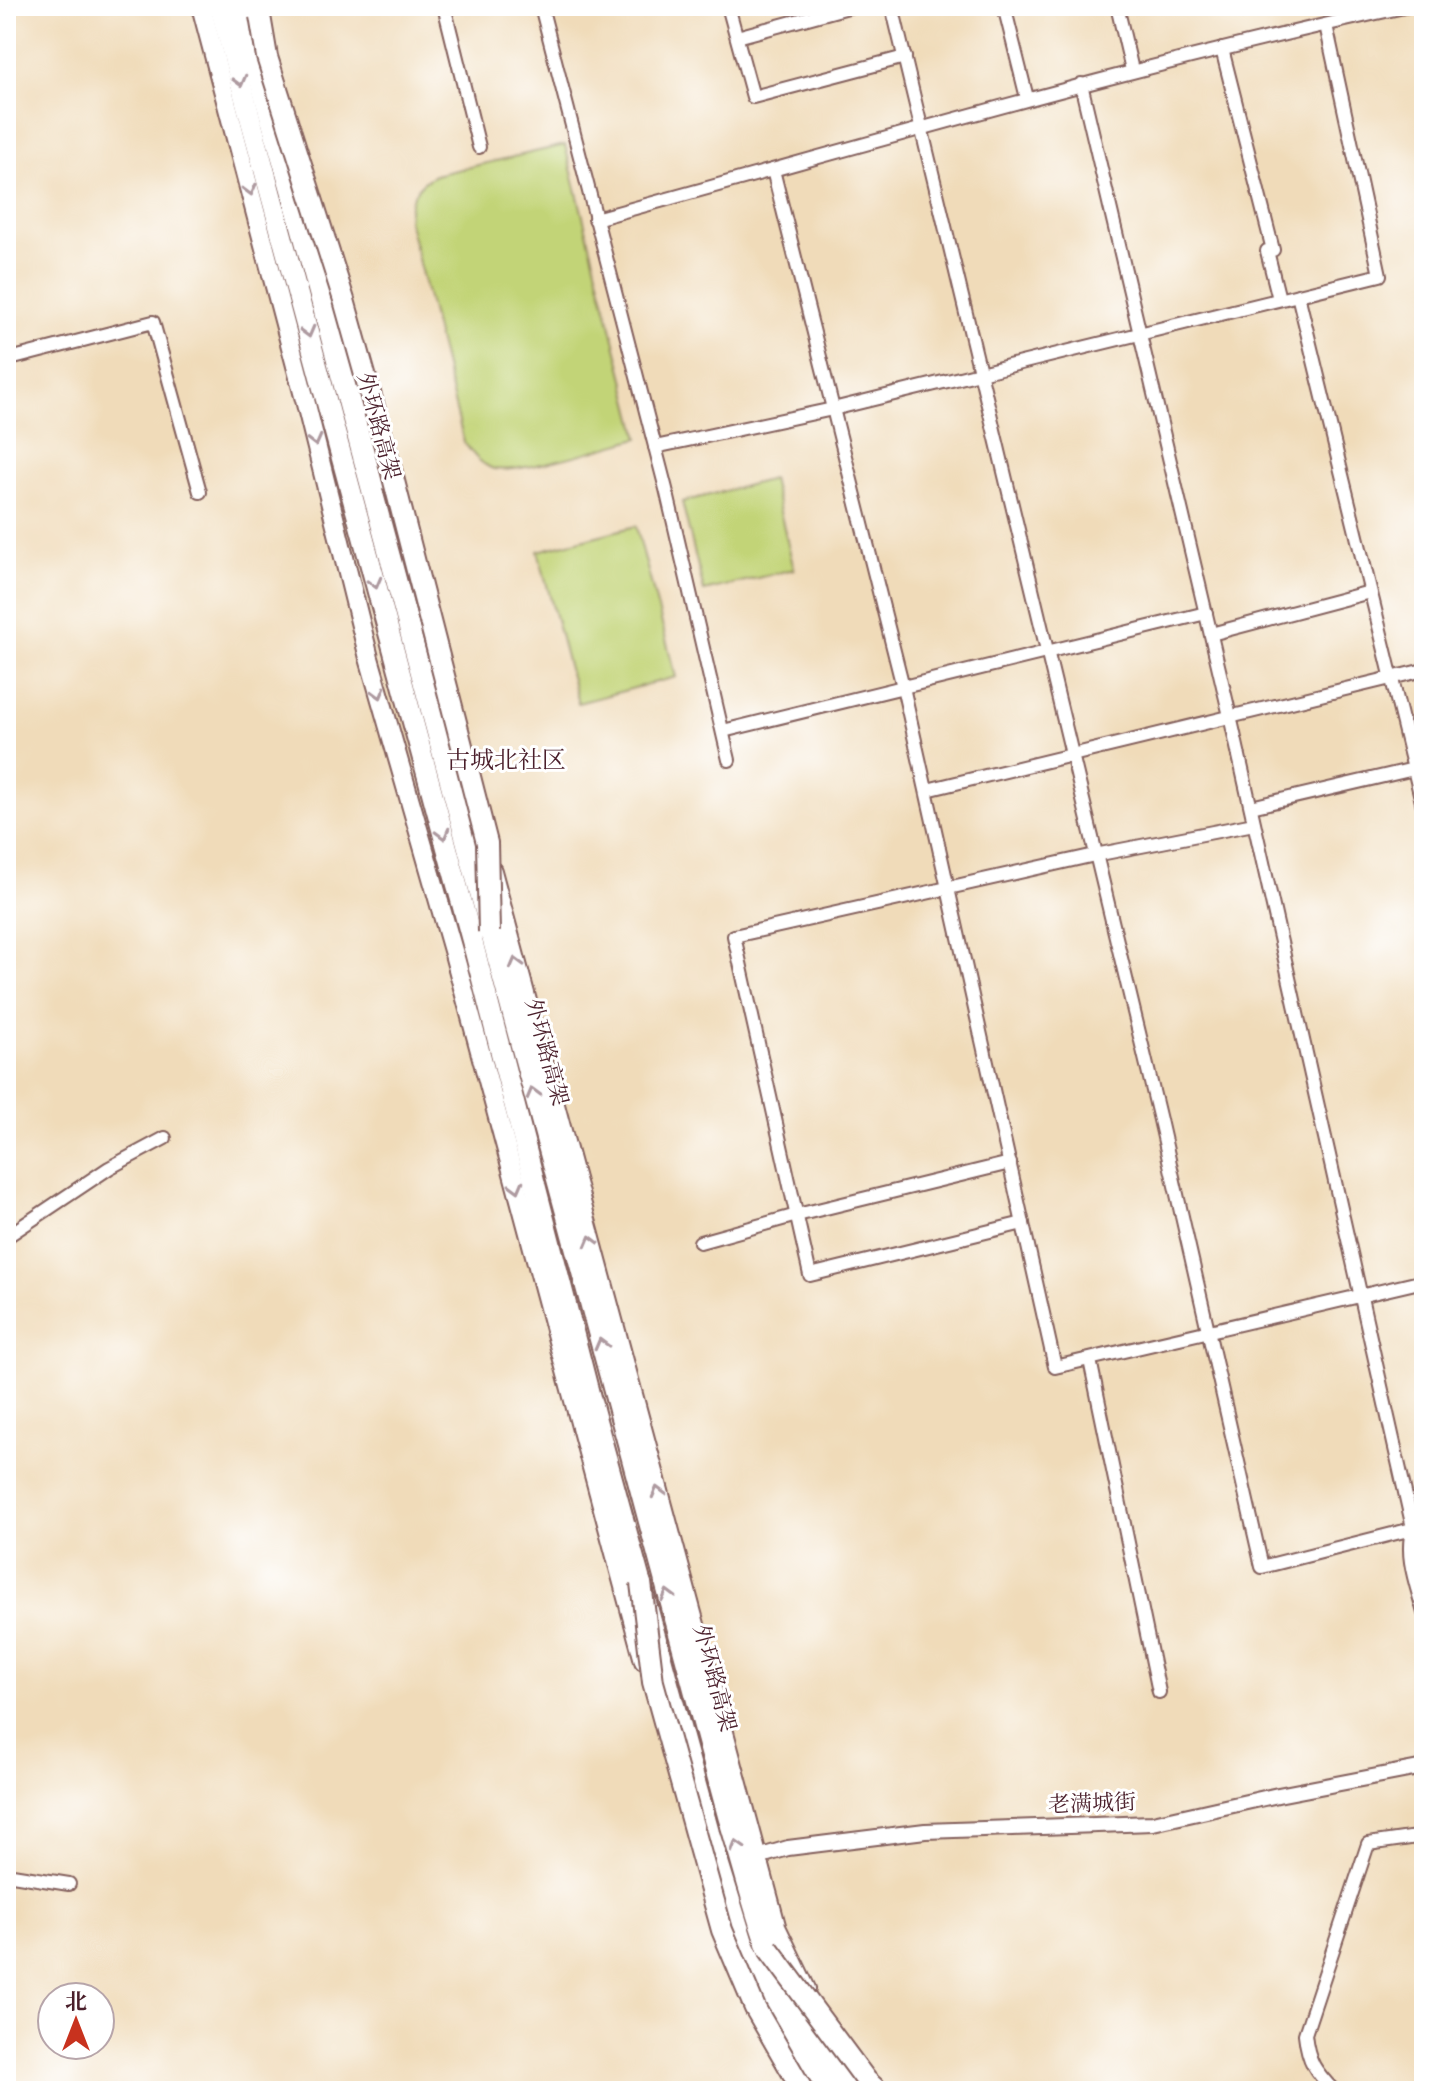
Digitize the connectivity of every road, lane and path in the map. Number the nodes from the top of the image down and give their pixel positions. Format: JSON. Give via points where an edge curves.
{"nodes":[{"id":1,"x":201,"y":6,"type":"edge"},
{"id":2,"x":220,"y":6,"type":"edge"},
{"id":3,"x":239,"y":6,"type":"edge"},
{"id":4,"x":444,"y":6,"type":"edge"},
{"id":5,"x":541,"y":6,"type":"edge"},
{"id":6,"x":728,"y":6,"type":"edge"},
{"id":7,"x":852,"y":6,"type":"edge"},
{"id":8,"x":892,"y":6,"type":"edge"},
{"id":9,"x":1004,"y":6,"type":"edge"},
{"id":10,"x":1117,"y":6,"type":"edge"},
{"id":11,"x":1409,"y":6,"type":"edge"},
{"id":12,"x":257,"y":9,"type":"edge"},
{"id":13,"x":1326,"y":25,"type":"junction"},
{"id":14,"x":737,"y":37,"type":"junction"},
{"id":15,"x":1222,"y":49,"type":"junction"},
{"id":16,"x":905,"y":57,"type":"junction"},
{"id":17,"x":1132,"y":70,"type":"junction"},
{"id":18,"x":1081,"y":84,"type":"junction"},
{"id":19,"x":1027,"y":98,"type":"junction"},
{"id":20,"x":922,"y":128,"type":"junction"},
{"id":21,"x":479,"y":147,"type":"dead end"},
{"id":22,"x":773,"y":170,"type":"junction"},
{"id":23,"x":595,"y":219,"type":"junction"},
{"id":24,"x":1298,"y":295,"type":"junction"},
{"id":25,"x":1279,"y":299,"type":"junction"},
{"id":26,"x":1140,"y":334,"type":"junction"},
{"id":27,"x":6,"y":360,"type":"edge"},
{"id":28,"x":980,"y":373,"type":"junction"},
{"id":29,"x":833,"y":409,"type":"junction"},
{"id":30,"x":655,"y":447,"type":"junction"},
{"id":31,"x":200,"y":492,"type":"dead end"},
{"id":32,"x":1370,"y":592,"type":"junction"},
{"id":33,"x":1206,"y":613,"type":"junction"},
{"id":34,"x":1211,"y":634,"type":"junction"},
{"id":35,"x":1047,"y":652,"type":"junction"},
{"id":36,"x":1424,"y":670,"type":"edge"},
{"id":37,"x":1391,"y":678,"type":"junction"},
{"id":38,"x":903,"y":687,"type":"junction"},
{"id":39,"x":1230,"y":716,"type":"junction"},
{"id":40,"x":723,"y":731,"type":"junction"},
{"id":41,"x":1071,"y":755,"type":"junction"},
{"id":42,"x":729,"y":760,"type":"dead end"},
{"id":43,"x":1414,"y":769,"type":"junction"},
{"id":44,"x":927,"y":790,"type":"junction"},
{"id":45,"x":1251,"y":807,"type":"junction"},
{"id":46,"x":1424,"y":810,"type":"edge"},
{"id":47,"x":1254,"y":824,"type":"junction"},
{"id":48,"x":1095,"y":855,"type":"junction"},
{"id":49,"x":947,"y":888,"type":"junction"},
{"id":50,"x":489,"y":932,"type":"junction"},
{"id":51,"x":165,"y":1138,"type":"dead end"},
{"id":52,"x":1010,"y":1163,"type":"junction"},
{"id":53,"x":797,"y":1215,"type":"junction"},
{"id":54,"x":1023,"y":1223,"type":"junction"},
{"id":55,"x":6,"y":1237,"type":"edge"},
{"id":56,"x":700,"y":1242,"type":"dead end"},
{"id":57,"x":1424,"y":1281,"type":"edge"},
{"id":58,"x":1362,"y":1296,"type":"junction"},
{"id":59,"x":1209,"y":1331,"type":"junction"},
{"id":60,"x":1090,"y":1360,"type":"junction"},
{"id":61,"x":1419,"y":1527,"type":"edge"},
{"id":62,"x":641,"y":1583,"type":"junction"},
{"id":63,"x":1424,"y":1613,"type":"edge"},
{"id":64,"x":1159,"y":1692,"type":"dead end"},
{"id":65,"x":1424,"y":1767,"type":"edge"},
{"id":66,"x":1424,"y":1836,"type":"edge"},
{"id":67,"x":758,"y":1857,"type":"junction"},
{"id":68,"x":6,"y":1874,"type":"edge"},
{"id":69,"x":69,"y":1884,"type":"dead end"},
{"id":70,"x":768,"y":1948,"type":"junction"},
{"id":71,"x":804,"y":2088,"type":"edge"},
{"id":72,"x":829,"y":2091,"type":"edge"},
{"id":73,"x":852,"y":2091,"type":"edge"},
{"id":74,"x":866,"y":2091,"type":"edge"},
{"id":75,"x":878,"y":2091,"type":"edge"},
{"id":76,"x":1334,"y":2091,"type":"edge"}],
"edges":[{"from":1,"to":71,"type":"main road","one_way":true,"via":[[369,658],[459,969],[665,1740],[740,1956]]},
{"from":2,"to":62,"type":"highway","name":"外环路高架","one_way":true},
{"from":3,"to":50,"type":"highway","name":"外环路高架","bridge":true},
{"from":4,"to":21,"type":"street"},
{"from":5,"to":23,"type":"street"},
{"from":6,"to":14,"type":"street"},
{"from":7,"to":14,"type":"street"},
{"from":8,"to":16,"type":"street"},
{"from":9,"to":19,"type":"street"},
{"from":10,"to":17,"type":"street"},
{"from":11,"to":13,"type":"street"},
{"from":12,"to":50,"type":"highway","bridge":true,"via":[[382,435],[487,843]]},
{"from":67,"to":12,"type":"main road","one_way":true,"via":[[506,924],[414,558],[376,454]]},
{"from":13,"to":15,"type":"street"},
{"from":13,"to":24,"type":"street","via":[[1380,275]]},
{"from":14,"to":16,"type":"street","via":[[753,97]]},
{"from":15,"to":17,"type":"street"},
{"from":15,"to":25,"type":"street","via":[[1273,250],[1267,251]]},
{"from":16,"to":20,"type":"street"},
{"from":17,"to":18,"type":"street"},
{"from":18,"to":19,"type":"street"},
{"from":18,"to":26,"type":"street"},
{"from":19,"to":20,"type":"street"},
{"from":20,"to":22,"type":"street"},
{"from":20,"to":28,"type":"street"},
{"from":22,"to":23,"type":"street"},
{"from":22,"to":29,"type":"street"},
{"from":23,"to":30,"type":"street"},
{"from":24,"to":25,"type":"street"},
{"from":24,"to":32,"type":"street"},
{"from":25,"to":26,"type":"street"},
{"from":26,"to":28,"type":"street"},
{"from":26,"to":33,"type":"street"},
{"from":27,"to":31,"type":"street","via":[[153,322]]},
{"from":28,"to":29,"type":"street"},
{"from":28,"to":35,"type":"street"},
{"from":29,"to":30,"type":"street"},
{"from":29,"to":38,"type":"street"},
{"from":30,"to":40,"type":"street"},
{"from":32,"to":34,"type":"street"},
{"from":32,"to":37,"type":"street"},
{"from":33,"to":34,"type":"street"},
{"from":33,"to":35,"type":"street"},
{"from":34,"to":39,"type":"street"},
{"from":35,"to":38,"type":"street"},
{"from":35,"to":41,"type":"street"},
{"from":36,"to":37,"type":"street"},
{"from":37,"to":39,"type":"street"},
{"from":37,"to":43,"type":"street"},
{"from":38,"to":40,"type":"street"},
{"from":38,"to":44,"type":"street"},
{"from":39,"to":41,"type":"street"},
{"from":39,"to":45,"type":"street"},
{"from":40,"to":42,"type":"street"},
{"from":41,"to":44,"type":"street"},
{"from":41,"to":48,"type":"street"},
{"from":43,"to":45,"type":"street"},
{"from":43,"to":46,"type":"street"},
{"from":44,"to":49,"type":"street"},
{"from":45,"to":47,"type":"street"},
{"from":47,"to":48,"type":"street"},
{"from":47,"to":58,"type":"street"},
{"from":48,"to":49,"type":"street"},
{"from":48,"to":59,"type":"street"},
{"from":49,"to":52,"type":"street"},
{"from":49,"to":53,"type":"street","via":[[734,936]]},
{"from":70,"to":50,"type":"highway","name":"外环路高架","one_way":true},
{"from":51,"to":55,"type":"street","via":[[109,1168]]},
{"from":52,"to":53,"type":"street"},
{"from":52,"to":54,"type":"street"},
{"from":53,"to":54,"type":"street","via":[[810,1275]]},
{"from":53,"to":56,"type":"street"},
{"from":54,"to":60,"type":"street","via":[[1055,1367]]},
{"from":57,"to":58,"type":"street"},
{"from":58,"to":59,"type":"street"},
{"from":58,"to":61,"type":"street"},
{"from":59,"to":60,"type":"street"},
{"from":59,"to":61,"type":"street","via":[[1262,1567]]},
{"from":60,"to":64,"type":"street"},
{"from":61,"to":63,"type":"street","via":[[1409,1539],[1409,1551]]},
{"from":62,"to":71,"type":"highway","bridge":true,"via":[[656,1696],[722,1930],[755,2008]]},
{"from":62,"to":72,"type":"highway","name":"外环路高架","bridge":true,"via":[[744,1946],[780,2019]]},
{"from":65,"to":67,"type":"street","name":"老满城街","via":[[1153,1823],[925,1831],[788,1848]]},
{"from":66,"to":76,"type":"street","via":[[1368,1844],[1305,2034],[1315,2070]]},
{"from":67,"to":74,"type":"main road","via":[[777,1929],[825,2030]]},
{"from":68,"to":69,"type":"street"},
{"from":70,"to":73,"type":"highway","name":"外环路高架","bridge":true,"via":[[808,2029]]},
{"from":70,"to":75,"type":"highway","bridge":true}]}
